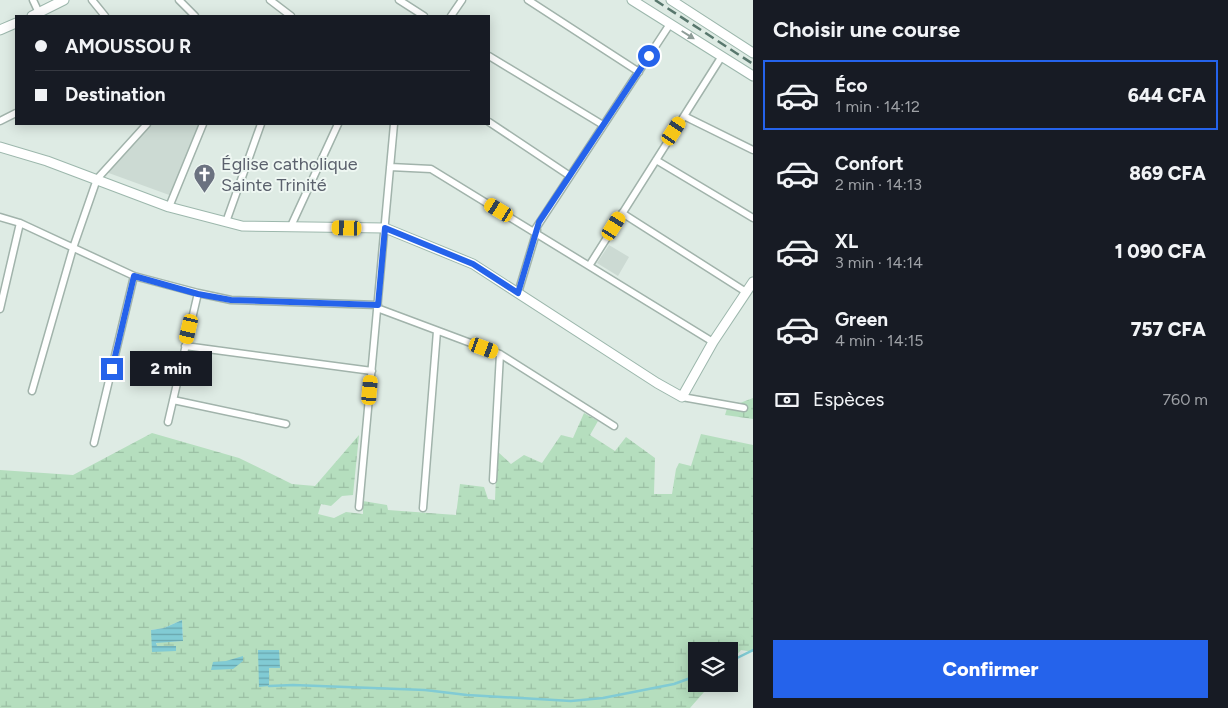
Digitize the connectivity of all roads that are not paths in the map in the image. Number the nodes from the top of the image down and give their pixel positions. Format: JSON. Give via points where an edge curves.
{"nodes":[{"id":1,"x":33,"y":0,"type":"edge"},
{"id":2,"x":64,"y":0,"type":"edge"},
{"id":3,"x":92,"y":0,"type":"edge"},
{"id":4,"x":179,"y":0,"type":"edge"},
{"id":5,"x":270,"y":0,"type":"edge"},
{"id":6,"x":399,"y":0,"type":"edge"},
{"id":7,"x":462,"y":0,"type":"edge"},
{"id":8,"x":528,"y":0,"type":"edge"},
{"id":9,"x":632,"y":0,"type":"edge"},
{"id":10,"x":671,"y":0,"type":"edge"},
{"id":11,"x":36,"y":15,"type":"edge"},
{"id":12,"x":103,"y":15,"type":"edge"},
{"id":13,"x":194,"y":15,"type":"edge"},
{"id":14,"x":290,"y":15,"type":"edge"},
{"id":15,"x":422,"y":15,"type":"edge"},
{"id":16,"x":452,"y":15,"type":"edge"},
{"id":17,"x":15,"y":23,"type":"edge"},
{"id":18,"x":670,"y":24,"type":"junction"},
{"id":19,"x":0,"y":30,"type":"edge"},
{"id":20,"x":753,"y":53,"type":"edge"},
{"id":21,"x":722,"y":56,"type":"junction"},
{"id":22,"x":490,"y":57,"type":"edge"},
{"id":23,"x":638,"y":72,"type":"junction"},
{"id":24,"x":753,"y":76,"type":"edge"},
{"id":25,"x":15,"y":114,"type":"edge"},
{"id":26,"x":684,"y":116,"type":"junction"},
{"id":27,"x":0,"y":121,"type":"edge"},
{"id":28,"x":490,"y":123,"type":"edge"},
{"id":29,"x":146,"y":125,"type":"edge"},
{"id":30,"x":203,"y":125,"type":"edge"},
{"id":31,"x":261,"y":125,"type":"edge"},
{"id":32,"x":338,"y":125,"type":"edge"},
{"id":33,"x":394,"y":125,"type":"edge"},
{"id":34,"x":604,"y":125,"type":"junction"},
{"id":35,"x":0,"y":147,"type":"edge"},
{"id":36,"x":753,"y":150,"type":"edge"},
{"id":37,"x":656,"y":160,"type":"junction"},
{"id":38,"x":390,"y":167,"type":"junction"},
{"id":39,"x":570,"y":176,"type":"junction"},
{"id":40,"x":97,"y":179,"type":"junction"},
{"id":41,"x":169,"y":207,"type":"junction"},
{"id":42,"x":622,"y":213,"type":"junction"},
{"id":43,"x":0,"y":217,"type":"edge"},
{"id":44,"x":753,"y":218,"type":"edge"},
{"id":45,"x":226,"y":222,"type":"junction"},
{"id":46,"x":20,"y":223,"type":"junction"},
{"id":47,"x":291,"y":226,"type":"junction"},
{"id":48,"x":385,"y":228,"type":"junction"},
{"id":49,"x":535,"y":232,"type":"junction"},
{"id":50,"x":73,"y":248,"type":"junction"},
{"id":51,"x":589,"y":266,"type":"junction"},
{"id":52,"x":134,"y":276,"type":"junction"},
{"id":53,"x":753,"y":282,"type":"edge"},
{"id":54,"x":2,"y":288,"type":"edge"},
{"id":55,"x":746,"y":292,"type":"junction"},
{"id":56,"x":518,"y":293,"type":"junction"},
{"id":57,"x":198,"y":294,"type":"junction"},
{"id":58,"x":378,"y":307,"type":"junction"},
{"id":59,"x":0,"y":309,"type":"edge"},
{"id":60,"x":437,"y":331,"type":"junction"},
{"id":61,"x":712,"y":342,"type":"junction"},
{"id":62,"x":185,"y":346,"type":"junction"},
{"id":63,"x":500,"y":354,"type":"junction"},
{"id":64,"x":372,"y":371,"type":"junction"},
{"id":65,"x":32,"y":391,"type":"dead end"},
{"id":66,"x":682,"y":397,"type":"junction"},
{"id":67,"x":173,"y":400,"type":"junction"},
{"id":68,"x":744,"y":408,"type":"dead end"},
{"id":69,"x":168,"y":422,"type":"dead end"},
{"id":70,"x":286,"y":424,"type":"dead end"},
{"id":71,"x":614,"y":426,"type":"dead end"},
{"id":72,"x":94,"y":443,"type":"dead end"},
{"id":73,"x":493,"y":480,"type":"dead end"},
{"id":74,"x":359,"y":507,"type":"dead end"},
{"id":75,"x":423,"y":508,"type":"dead end"}],
"edges":[{"from":1,"to":11,"type":"street"},
{"from":2,"to":11,"type":"street"},
{"from":3,"to":12,"type":"street"},
{"from":4,"to":13,"type":"street"},
{"from":5,"to":14,"type":"street"},
{"from":6,"to":15,"type":"street"},
{"from":7,"to":16,"type":"street"},
{"from":8,"to":23,"type":"street"},
{"from":9,"to":18,"type":"street"},
{"from":10,"to":20,"type":"street"},
{"from":17,"to":19,"type":"street"},
{"from":18,"to":21,"type":"street","one_way":true},
{"from":18,"to":23,"type":"street"},
{"from":21,"to":24,"type":"street"},
{"from":21,"to":26,"type":"street"},
{"from":22,"to":34,"type":"street"},
{"from":23,"to":34,"type":"street"},
{"from":25,"to":27,"type":"street"},
{"from":26,"to":36,"type":"street"},
{"from":26,"to":37,"type":"street"},
{"from":28,"to":39,"type":"street"},
{"from":29,"to":40,"type":"street"},
{"from":30,"to":41,"type":"street"},
{"from":31,"to":45,"type":"street"},
{"from":32,"to":47,"type":"street"},
{"from":33,"to":38,"type":"street"},
{"from":34,"to":39,"type":"street"},
{"from":35,"to":40,"type":"street"},
{"from":37,"to":42,"type":"street"},
{"from":37,"to":44,"type":"street"},
{"from":38,"to":48,"type":"street"},
{"from":38,"to":49,"type":"street","via":[[431,169]]},
{"from":39,"to":49,"type":"street"},
{"from":40,"to":41,"type":"street"},
{"from":40,"to":50,"type":"street"},
{"from":41,"to":45,"type":"street"},
{"from":42,"to":51,"type":"street"},
{"from":42,"to":55,"type":"street"},
{"from":43,"to":46,"type":"street"},
{"from":45,"to":47,"type":"street","via":[[242,226]]},
{"from":46,"to":50,"type":"street"},
{"from":46,"to":54,"type":"street"},
{"from":47,"to":48,"type":"street"},
{"from":48,"to":56,"type":"street","via":[[473,264]]},
{"from":48,"to":58,"type":"street"},
{"from":49,"to":51,"type":"street"},
{"from":49,"to":56,"type":"street"},
{"from":50,"to":52,"type":"street"},
{"from":50,"to":65,"type":"street"},
{"from":51,"to":61,"type":"street"},
{"from":52,"to":57,"type":"street"},
{"from":52,"to":72,"type":"street"},
{"from":53,"to":55,"type":"street"},
{"from":54,"to":59,"type":"street"},
{"from":55,"to":61,"type":"street"},
{"from":56,"to":66,"type":"street"},
{"from":57,"to":58,"type":"street","via":[[231,300]]},
{"from":57,"to":62,"type":"street"},
{"from":58,"to":60,"type":"street"},
{"from":58,"to":64,"type":"street"},
{"from":60,"to":63,"type":"street"},
{"from":60,"to":75,"type":"street"},
{"from":61,"to":66,"type":"street"},
{"from":62,"to":64,"type":"street"},
{"from":62,"to":67,"type":"street"},
{"from":63,"to":71,"type":"street"},
{"from":63,"to":73,"type":"street"},
{"from":64,"to":74,"type":"street"},
{"from":66,"to":68,"type":"street"},
{"from":67,"to":69,"type":"street"},
{"from":67,"to":70,"type":"street"}]}
